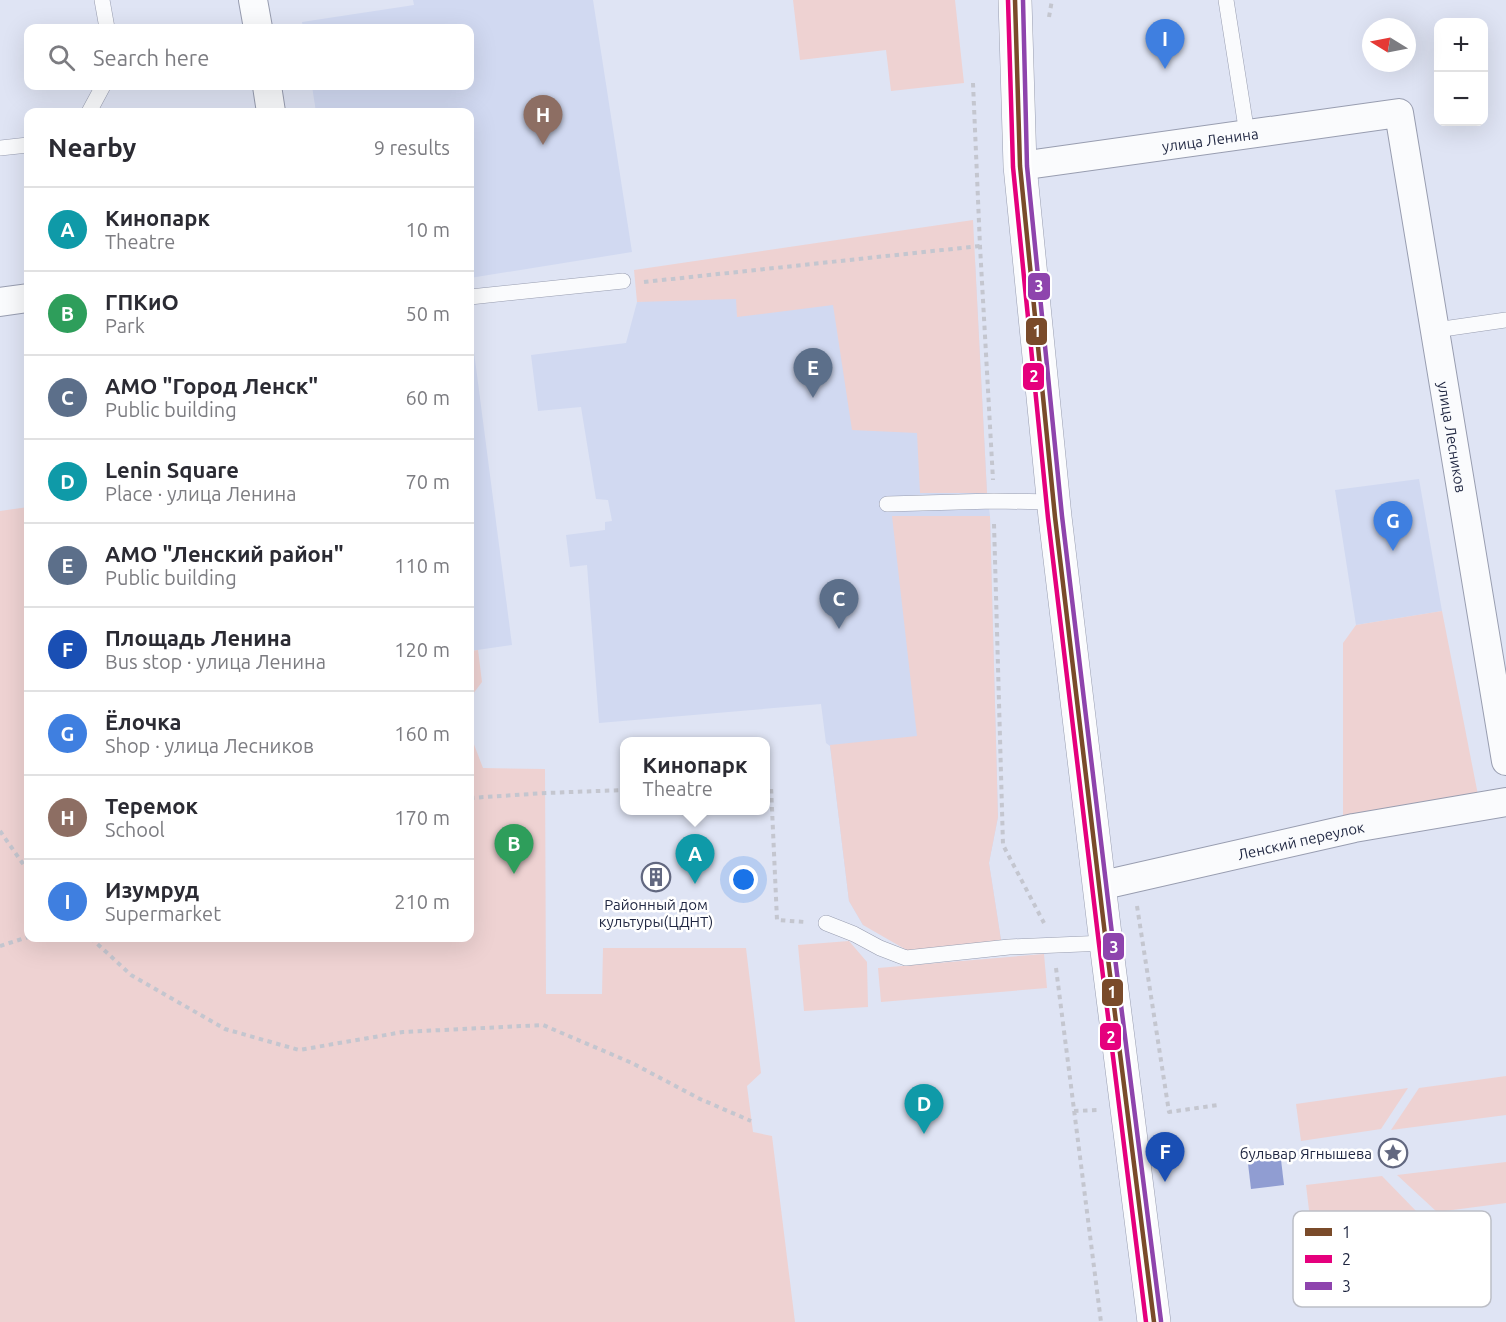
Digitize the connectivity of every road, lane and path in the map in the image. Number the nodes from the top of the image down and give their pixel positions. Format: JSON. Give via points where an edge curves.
{"nodes":[{"id":1,"x":102,"y":0,"type":"edge"},
{"id":2,"x":254,"y":0,"type":"edge"},
{"id":3,"x":1015,"y":0,"type":"edge"},
{"id":4,"x":1052,"y":0,"type":"edge"},
{"id":5,"x":1226,"y":0,"type":"edge"},
{"id":6,"x":106,"y":24,"type":"edge"},
{"id":7,"x":257,"y":24,"type":"edge"},
{"id":8,"x":1047,"y":25,"type":"dead end"},
{"id":9,"x":973,"y":83,"type":"dead end"},
{"id":10,"x":101,"y":90,"type":"edge"},
{"id":11,"x":268,"y":90,"type":"edge"},
{"id":12,"x":91,"y":108,"type":"edge"},
{"id":13,"x":270,"y":108,"type":"edge"},
{"id":14,"x":1399,"y":113,"type":"joint"},
{"id":15,"x":1247,"y":134,"type":"junction"},
{"id":16,"x":24,"y":145,"type":"edge"},
{"id":17,"x":0,"y":148,"type":"edge"},
{"id":18,"x":1020,"y":166,"type":"junction"},
{"id":19,"x":980,"y":246,"type":"junction"},
{"id":20,"x":623,"y":281,"type":"joint"},
{"id":21,"x":474,"y":297,"type":"edge"},
{"id":22,"x":24,"y":299,"type":"edge"},
{"id":23,"x":0,"y":302,"type":"edge"},
{"id":24,"x":1506,"y":320,"type":"edge"},
{"id":25,"x":1436,"y":330,"type":"junction"},
{"id":26,"x":994,"y":501,"type":"junction"},
{"id":27,"x":1054,"y":502,"type":"junction"},
{"id":28,"x":887,"y":504,"type":"dead end"},
{"id":29,"x":1506,"y":761,"type":"edge"},
{"id":30,"x":770,"y":786,"type":"edge"},
{"id":31,"x":620,"y":790,"type":"edge"},
{"id":32,"x":474,"y":798,"type":"edge"},
{"id":33,"x":1506,"y":802,"type":"edge"},
{"id":34,"x":0,"y":831,"type":"edge"},
{"id":35,"x":24,"y":865,"type":"edge"},
{"id":36,"x":1133,"y":878,"type":"junction"},
{"id":37,"x":1099,"y":886,"type":"junction"},
{"id":38,"x":826,"y":923,"type":"joint"},
{"id":39,"x":24,"y":938,"type":"edge"},
{"id":40,"x":95,"y":942,"type":"edge"},
{"id":41,"x":1106,"y":943,"type":"junction"},
{"id":42,"x":1053,"y":945,"type":"junction"},
{"id":43,"x":0,"y":946,"type":"edge"},
{"id":44,"x":1218,"y":1105,"type":"dead end"},
{"id":45,"x":751,"y":1121,"type":"dead end"},
{"id":46,"x":1101,"y":1322,"type":"edge"},
{"id":47,"x":1154,"y":1322,"type":"edge"}],
"edges":[{"from":1,"to":6,"type":"lane"},
{"from":2,"to":7,"type":"street"},
{"from":3,"to":18,"type":"main road"},
{"from":4,"to":8,"type":"path"},
{"from":5,"to":15,"type":"lane"},
{"from":9,"to":19,"type":"path"},
{"from":10,"to":12,"type":"lane"},
{"from":11,"to":13,"type":"street"},
{"from":14,"to":15,"type":"street","name":"улица Ленина"},
{"from":14,"to":25,"type":"street","name":"улица Лесников"},
{"from":15,"to":18,"type":"street","name":"улица Ленина"},
{"from":16,"to":17,"type":"lane"},
{"from":18,"to":27,"type":"main road"},
{"from":19,"to":20,"type":"path","via":[[634,284]]},
{"from":19,"to":26,"type":"path"},
{"from":20,"to":21,"type":"lane"},
{"from":22,"to":23,"type":"street"},
{"from":24,"to":25,"type":"lane"},
{"from":25,"to":29,"type":"street","name":"улица Лесников"},
{"from":26,"to":27,"type":"lane"},
{"from":26,"to":28,"type":"lane"},
{"from":26,"to":42,"type":"path","via":[[1003,845]]},
{"from":27,"to":37,"type":"main road"},
{"from":30,"to":38,"type":"path","via":[[777,920]]},
{"from":31,"to":32,"type":"path"},
{"from":33,"to":36,"type":"street","name":"Ленский переулок","via":[[1354,828]]},
{"from":34,"to":35,"type":"path"},
{"from":36,"to":37,"type":"street","name":"Ленский переулок"},
{"from":36,"to":44,"type":"path","via":[[1169,1112]]},
{"from":37,"to":41,"type":"main road"},
{"from":38,"to":42,"type":"lane","via":[[906,958]]},
{"from":39,"to":43,"type":"path"},
{"from":40,"to":45,"type":"path","via":[[131,975],[225,1029],[299,1050],[403,1032],[543,1025]]},
{"from":41,"to":42,"type":"lane"},
{"from":41,"to":47,"type":"main road"},
{"from":42,"to":46,"type":"path"}]}
